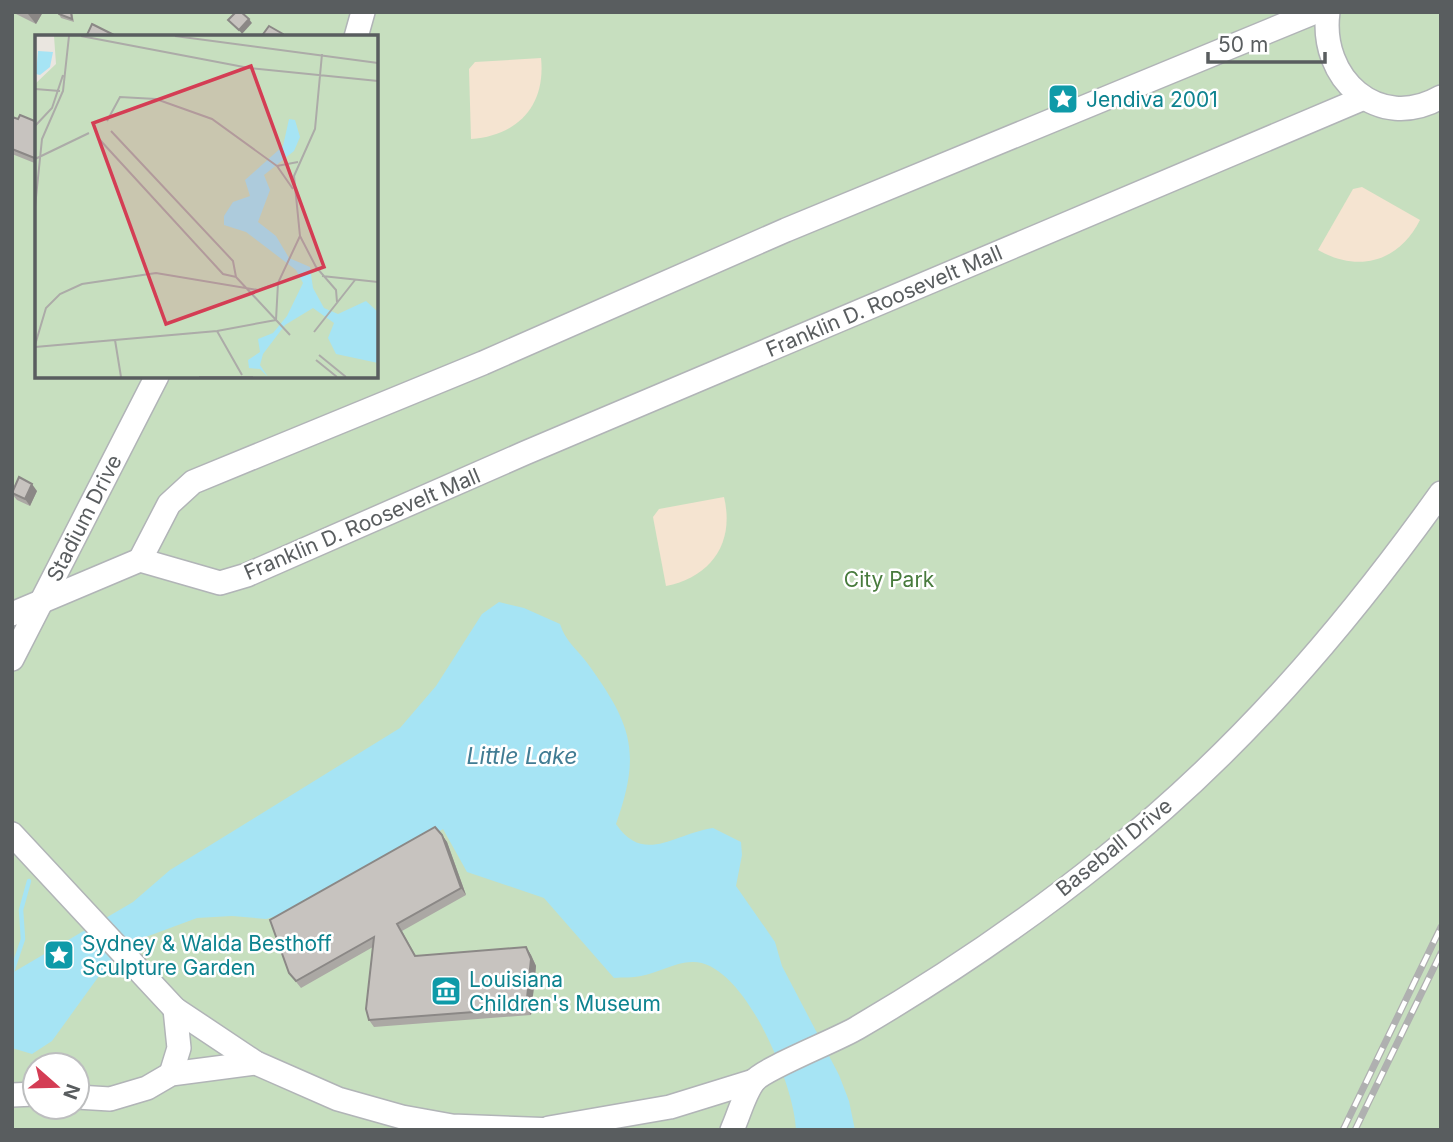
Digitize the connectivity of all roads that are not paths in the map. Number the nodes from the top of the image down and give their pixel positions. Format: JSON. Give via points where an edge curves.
{"nodes":[{"id":1,"x":363,"y":12,"type":"edge"},
{"id":2,"x":1315,"y":12,"type":"edge"},
{"id":3,"x":1328,"y":12,"type":"edge"},
{"id":4,"x":357,"y":35,"type":"edge"},
{"id":5,"x":1364,"y":98,"type":"junction"},
{"id":6,"x":1440,"y":99,"type":"edge"},
{"id":7,"x":156,"y":378,"type":"edge"},
{"id":8,"x":1441,"y":493,"type":"edge"},
{"id":9,"x":140,"y":560,"type":"junction"},
{"id":10,"x":42,"y":602,"type":"junction"},
{"id":11,"x":12,"y":614,"type":"edge"},
{"id":12,"x":12,"y":659,"type":"edge"},
{"id":13,"x":12,"y":834,"type":"edge"},
{"id":14,"x":175,"y":1009,"type":"junction"},
{"id":15,"x":256,"y":1062,"type":"junction"},
{"id":16,"x":171,"y":1073,"type":"junction"},
{"id":17,"x":761,"y":1077,"type":"junction"},
{"id":18,"x":91,"y":1098,"type":"edge"},
{"id":19,"x":552,"y":1129,"type":"edge"},
{"id":20,"x":733,"y":1130,"type":"edge"}],
"edges":[{"from":1,"to":4,"type":"street"},
{"from":2,"to":9,"type":"street","via":[[193,482],[169,504]]},
{"from":3,"to":5,"type":"street","via":[[1325,33],[1330,59],[1343,81]]},
{"from":5,"to":6,"type":"street","via":[[1388,107],[1414,107]]},
{"from":5,"to":9,"type":"street","name":"Franklin D. Roosevelt Mall","via":[[247,575],[220,583]]},
{"from":7,"to":10,"type":"street","name":"Stadium Drive"},
{"from":8,"to":17,"type":"street","name":"Baseball Drive","via":[[1321,651],[1205,772],[1107,857],[947,975]]},
{"from":9,"to":10,"type":"street"},
{"from":10,"to":11,"type":"street"},
{"from":10,"to":12,"type":"street","name":"Stadium Drive"},
{"from":13,"to":14,"type":"street","name":"Baseball Drive"},
{"from":14,"to":15,"type":"street","name":"Baseball Drive"},
{"from":14,"to":16,"type":"street","via":[[179,1048]]},
{"from":15,"to":16,"type":"street"},
{"from":15,"to":19,"type":"street","name":"Baseball Drive","via":[[338,1098],[402,1116],[452,1126]]},
{"from":16,"to":18,"type":"street","via":[[126,1096]]},
{"from":17,"to":19,"type":"street","name":"Baseball Drive","via":[[670,1107]]},
{"from":17,"to":20,"type":"street"}]}
